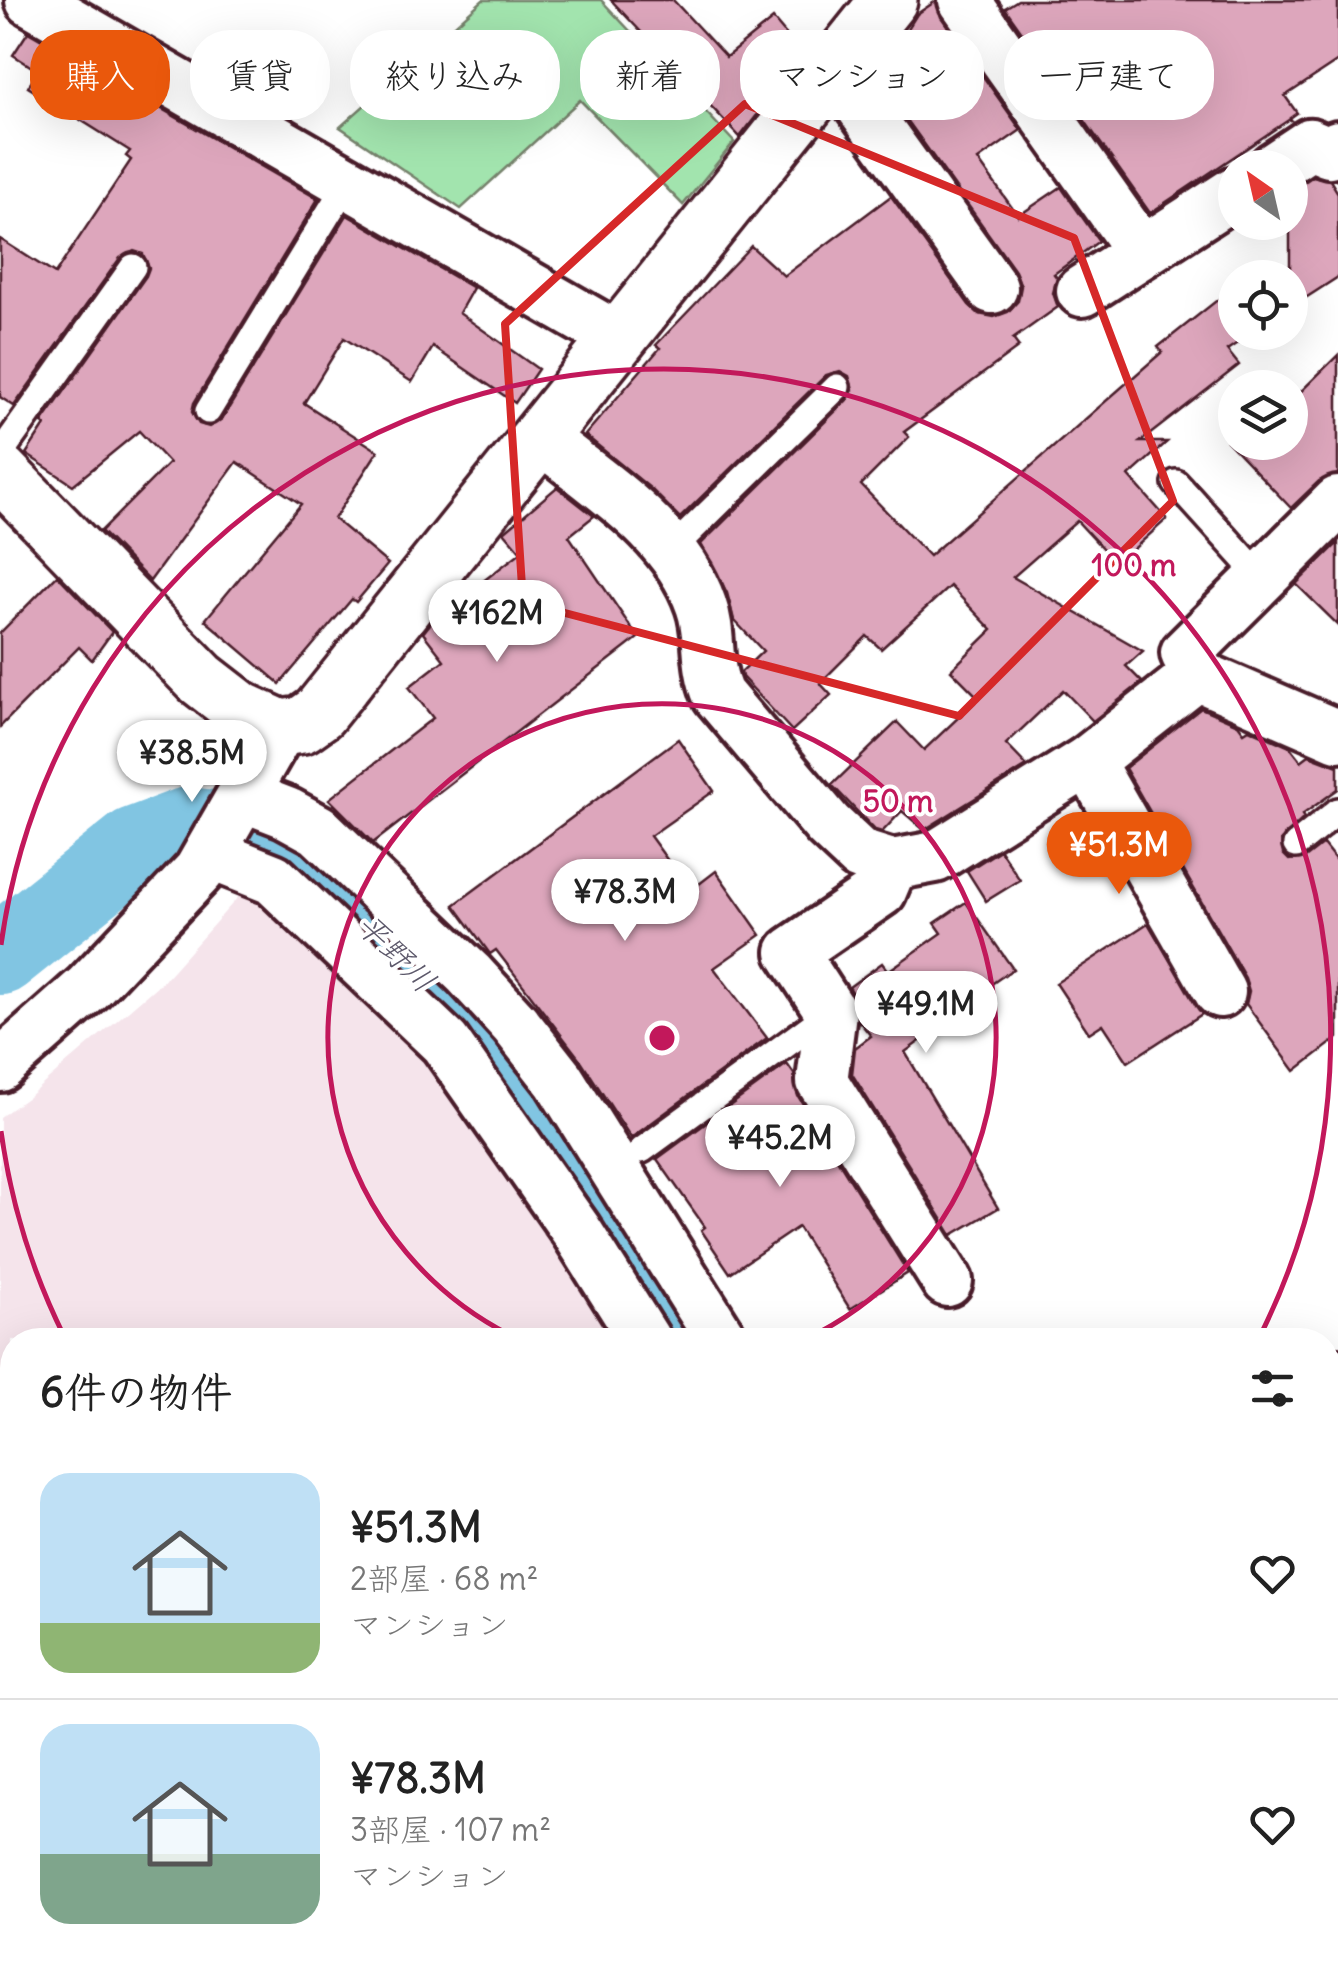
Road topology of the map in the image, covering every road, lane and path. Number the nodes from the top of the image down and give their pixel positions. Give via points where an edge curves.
1 (31, 0) edge
2 (889, 0) edge
3 (964, 0) edge
4 (865, 30) edge
5 (792, 120) edge
6 (871, 120) edge
7 (1301, 150) edge
8 (1335, 153) edge
9 (347, 182) junction
10 (1218, 203) edge
11 (1142, 252) junction
12 (133, 267) dead end
13 (992, 288) dead end
14 (1082, 292) dead end
15 (618, 338) junction
16 (837, 387) dead end
17 (208, 411) dead end
18 (540, 436) junction
19 (0, 454) edge
20 (0, 472) edge
21 (1176, 483) dead end
22 (1338, 502) edge
23 (670, 550) junction
24 (1262, 578) junction
25 (1197, 675) junction
26 (282, 728) junction
27 (1338, 736) edge
28 (1088, 761) junction
29 (243, 796) junction
30 (1338, 811) edge
31 (1296, 845) dead end
32 (210, 854) junction
33 (892, 865) junction
34 (1220, 992) dead end
35 (831, 1012) junction
36 (0, 1066) edge
37 (642, 1150) dead end
38 (947, 1281) dead end
39 (637, 1328) edge
40 (714, 1328) edge

1 - 9 street
2 - 4 street
3 - 11 street
5 - 15 street
6 - 13 street
7 - 8 street via 1310,144
9 - 15 street
9 - 17 lane
10 - 11 street
11 - 14 street
12 - 19 lane
15 - 18 street
16 - 23 lane
18 - 23 street
18 - 26 street via 319,712 302,725
20 - 26 street via 201,679 242,710
21 - 24 lane
22 - 24 street
23 - 33 street via 703,610 709,674 718,695 828,825 860,855
24 - 25 street via 1186,653
25 - 27 street
25 - 28 street
26 - 29 street
28 - 33 street via 934,856
28 - 34 street
29 - 32 street
29 - 40 street via 318,830 515,1024 559,1080
30 - 31 lane
32 - 36 street via 88,988
32 - 39 street via 273,878 446,1044
33 - 35 street via 881,891 792,952
35 - 37 lane
35 - 38 street via 822,1081

